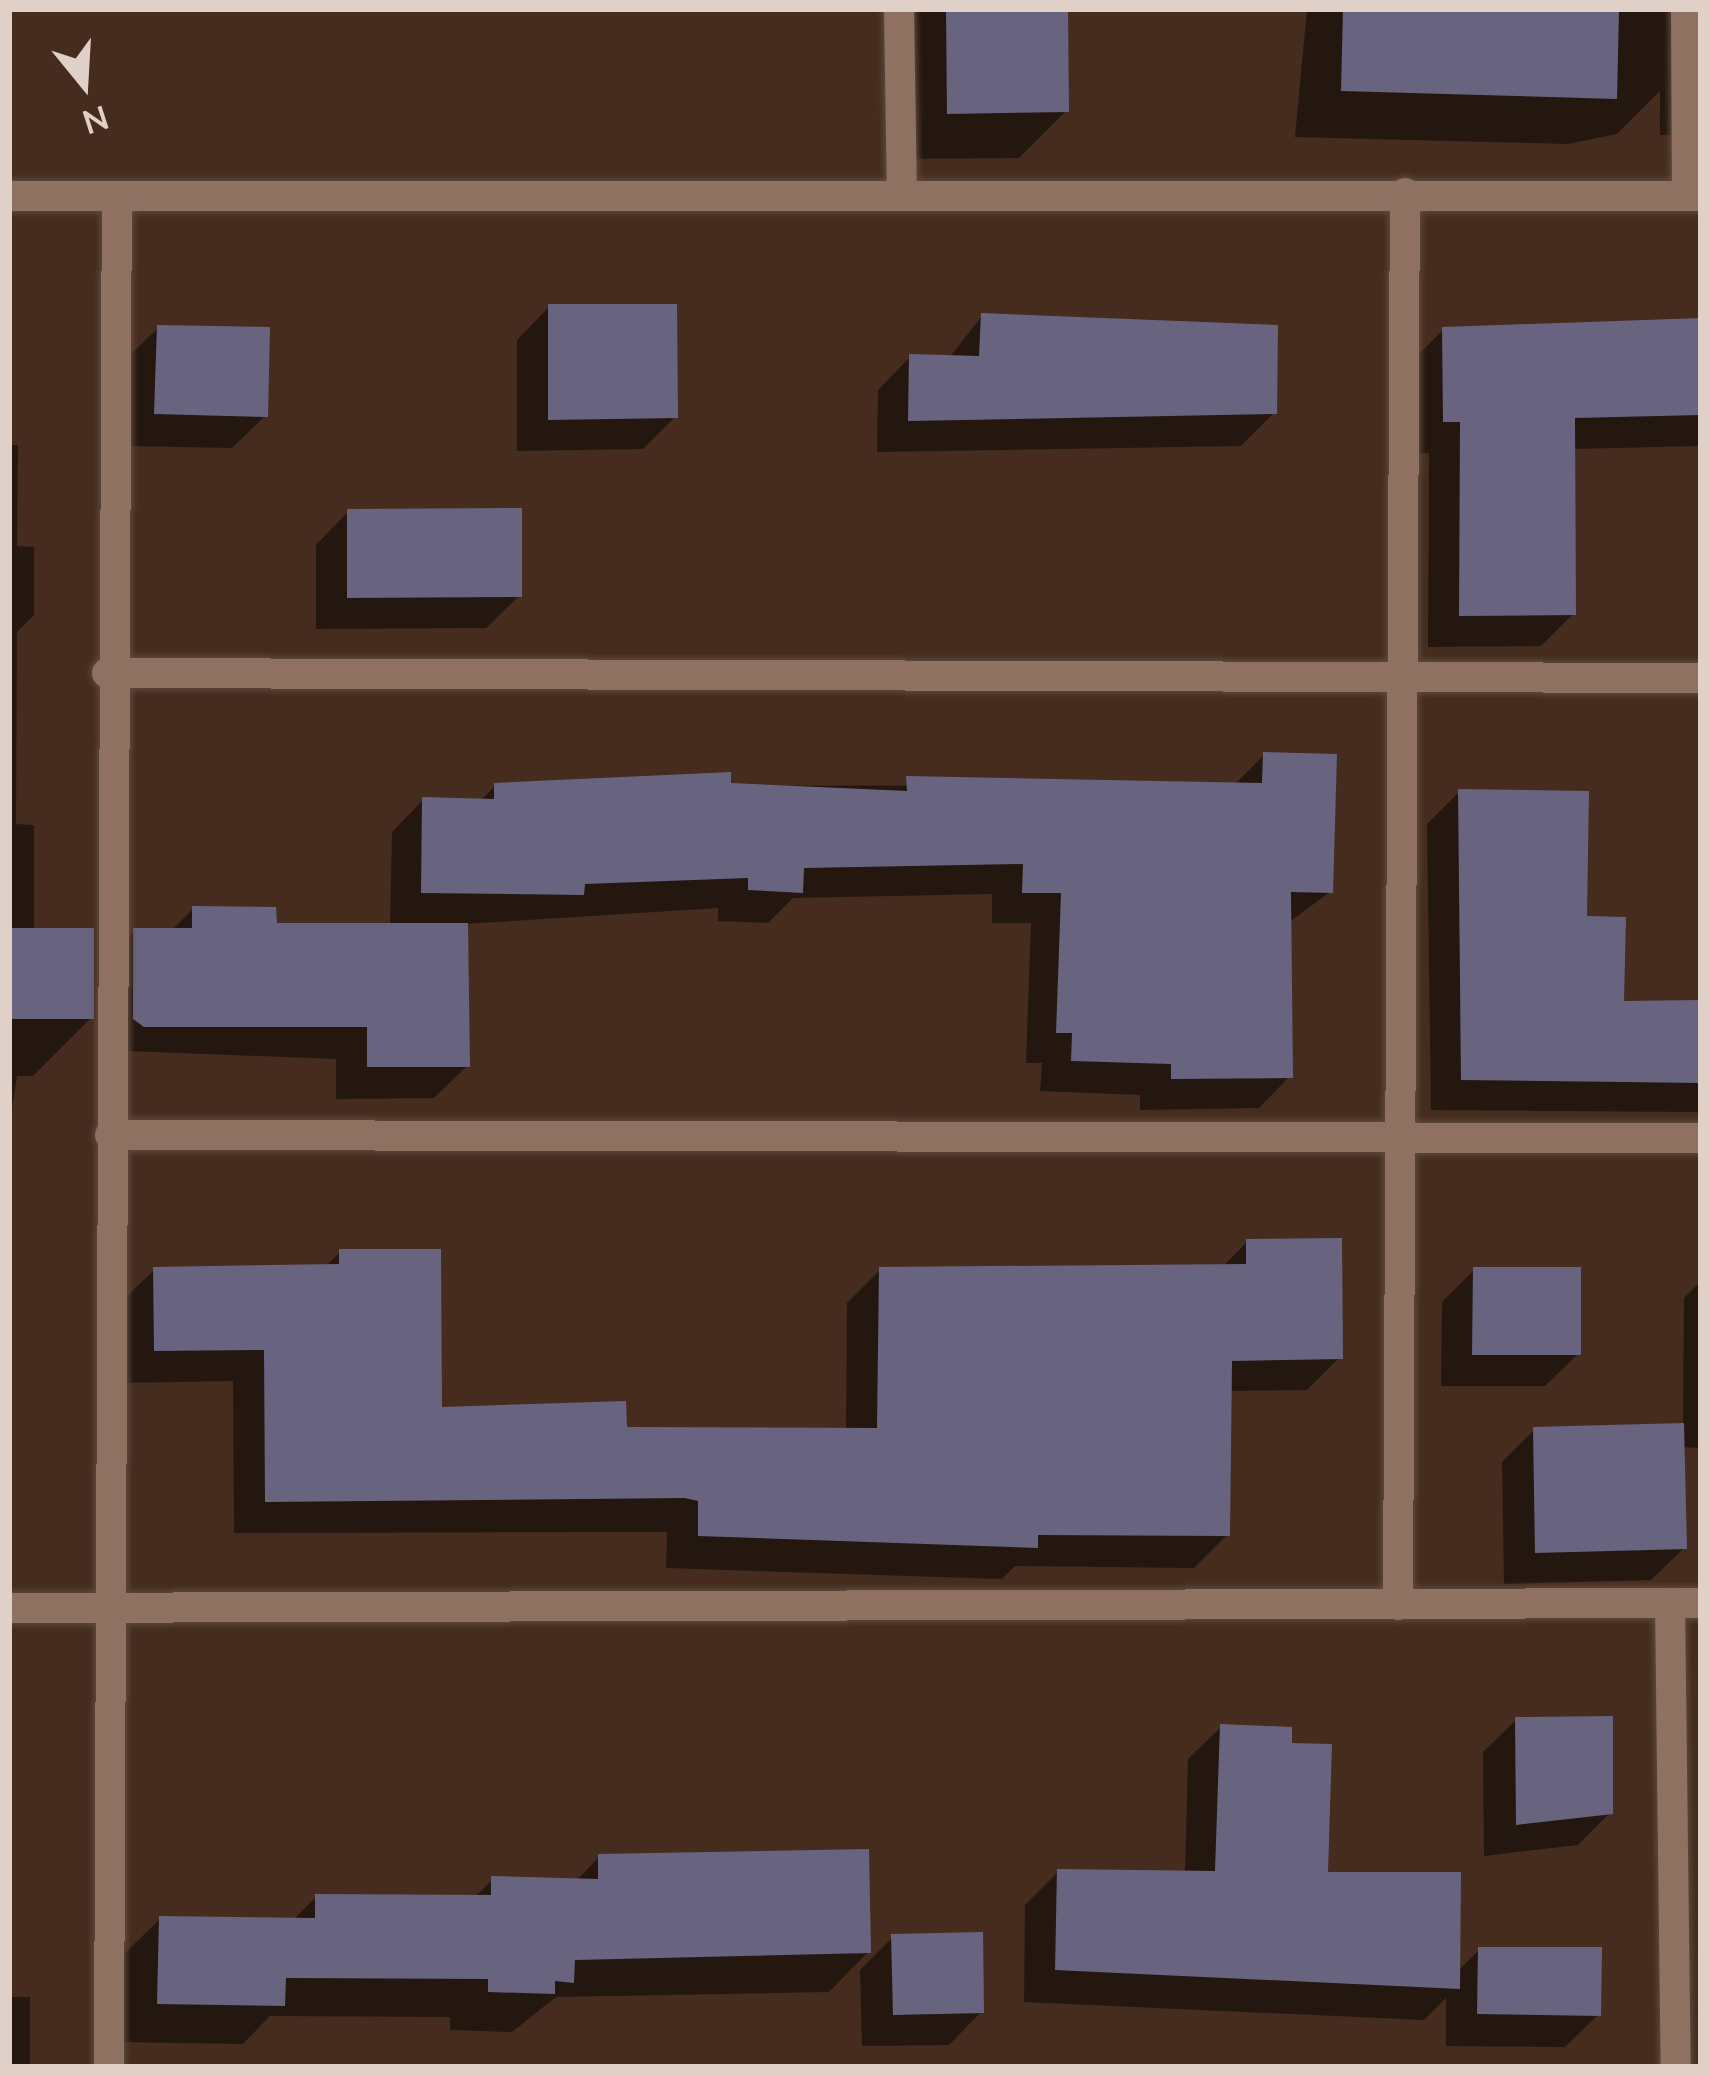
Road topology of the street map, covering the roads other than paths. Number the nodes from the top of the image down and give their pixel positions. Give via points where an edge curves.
1 (899, 9) edge
2 (1686, 9) edge
3 (1406, 193) junction
4 (902, 194) junction
5 (9, 196) edge
6 (117, 196) junction
7 (1694, 196) edge
8 (107, 674) junction
9 (1701, 678) edge
10 (1402, 679) junction
11 (110, 1135) junction
12 (1701, 1138) edge
13 (1407, 1139) junction
14 (1685, 1603) edge
15 (1398, 1605) junction
16 (9, 1607) edge
17 (105, 1610) junction
18 (109, 2067) edge
19 (1676, 2067) edge

1 - 4 street
2 - 7 street
3 - 4 street
3 - 7 street
3 - 10 street
4 - 6 street
5 - 6 street
6 - 8 street
8 - 10 street
8 - 11 street
9 - 10 street
10 - 13 street
11 - 13 street
11 - 17 street
12 - 13 street
13 - 15 street
14 - 15 street
14 - 19 street
15 - 17 street
16 - 17 street
17 - 18 street

